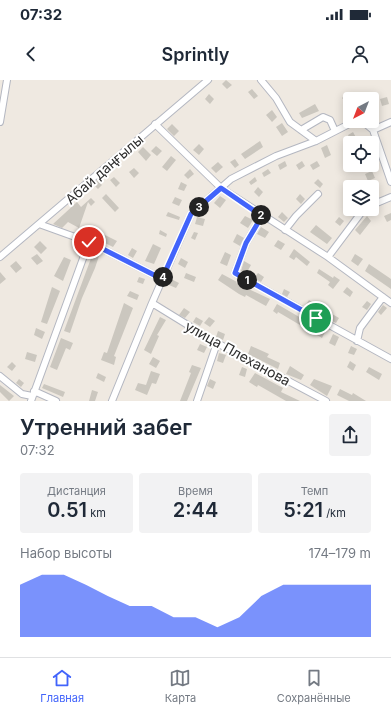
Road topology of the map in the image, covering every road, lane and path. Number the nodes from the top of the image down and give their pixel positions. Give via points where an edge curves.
1 (6, 80) edge
2 (208, 80) edge
3 (261, 80) edge
4 (0, 122) edge
5 (391, 122) edge
6 (155, 124) junction
7 (343, 127) edge
8 (371, 128) edge
9 (301, 130) junction
10 (373, 130) junction
11 (335, 131) junction
12 (316, 141) junction
13 (391, 182) edge
14 (221, 188) junction
15 (318, 194) dead end
16 (390, 200) edge
17 (379, 203) edge
18 (262, 216) junction
19 (359, 216) edge
20 (39, 224) junction
21 (285, 230) junction
22 (89, 242) junction
23 (0, 257) edge
24 (328, 257) junction
25 (162, 279) junction
26 (383, 297) junction
27 (391, 303) edge
28 (152, 304) junction
29 (357, 341) junction
30 (217, 344) junction
31 (391, 359) edge
32 (0, 376) edge
33 (32, 396) edge
34 (56, 401) edge
35 (112, 401) edge
36 (197, 401) edge
37 (326, 401) edge

1 - 4 street
2 - 6 street, Абай даңғылы
3 - 9 street via 276,98 290,122
5 - 10 street
6 - 14 street
6 - 20 street, Абай даңғылы
7 - 11 street
8 - 10 street
9 - 11 street via 323,117 330,120
9 - 12 street
10 - 13 street
11 - 12 street
12 - 14 street via 276,156 231,179
14 - 18 street
14 - 25 street via 191,214
15 - 21 street
16 - 17 street
18 - 21 street
18 - 29 street via 246,243 235,273
19 - 24 street
20 - 22 street
20 - 23 street, Абай даңғылы
21 - 24 street
22 - 25 street
22 - 33 street
24 - 26 street
25 - 28 street
26 - 27 street
26 - 29 street via 360,328
28 - 30 street, улица Плеханова
28 - 35 street
29 - 31 street
30 - 36 street
30 - 37 street, улица Плеханова
32 - 33 street via 22,394
33 - 34 street

